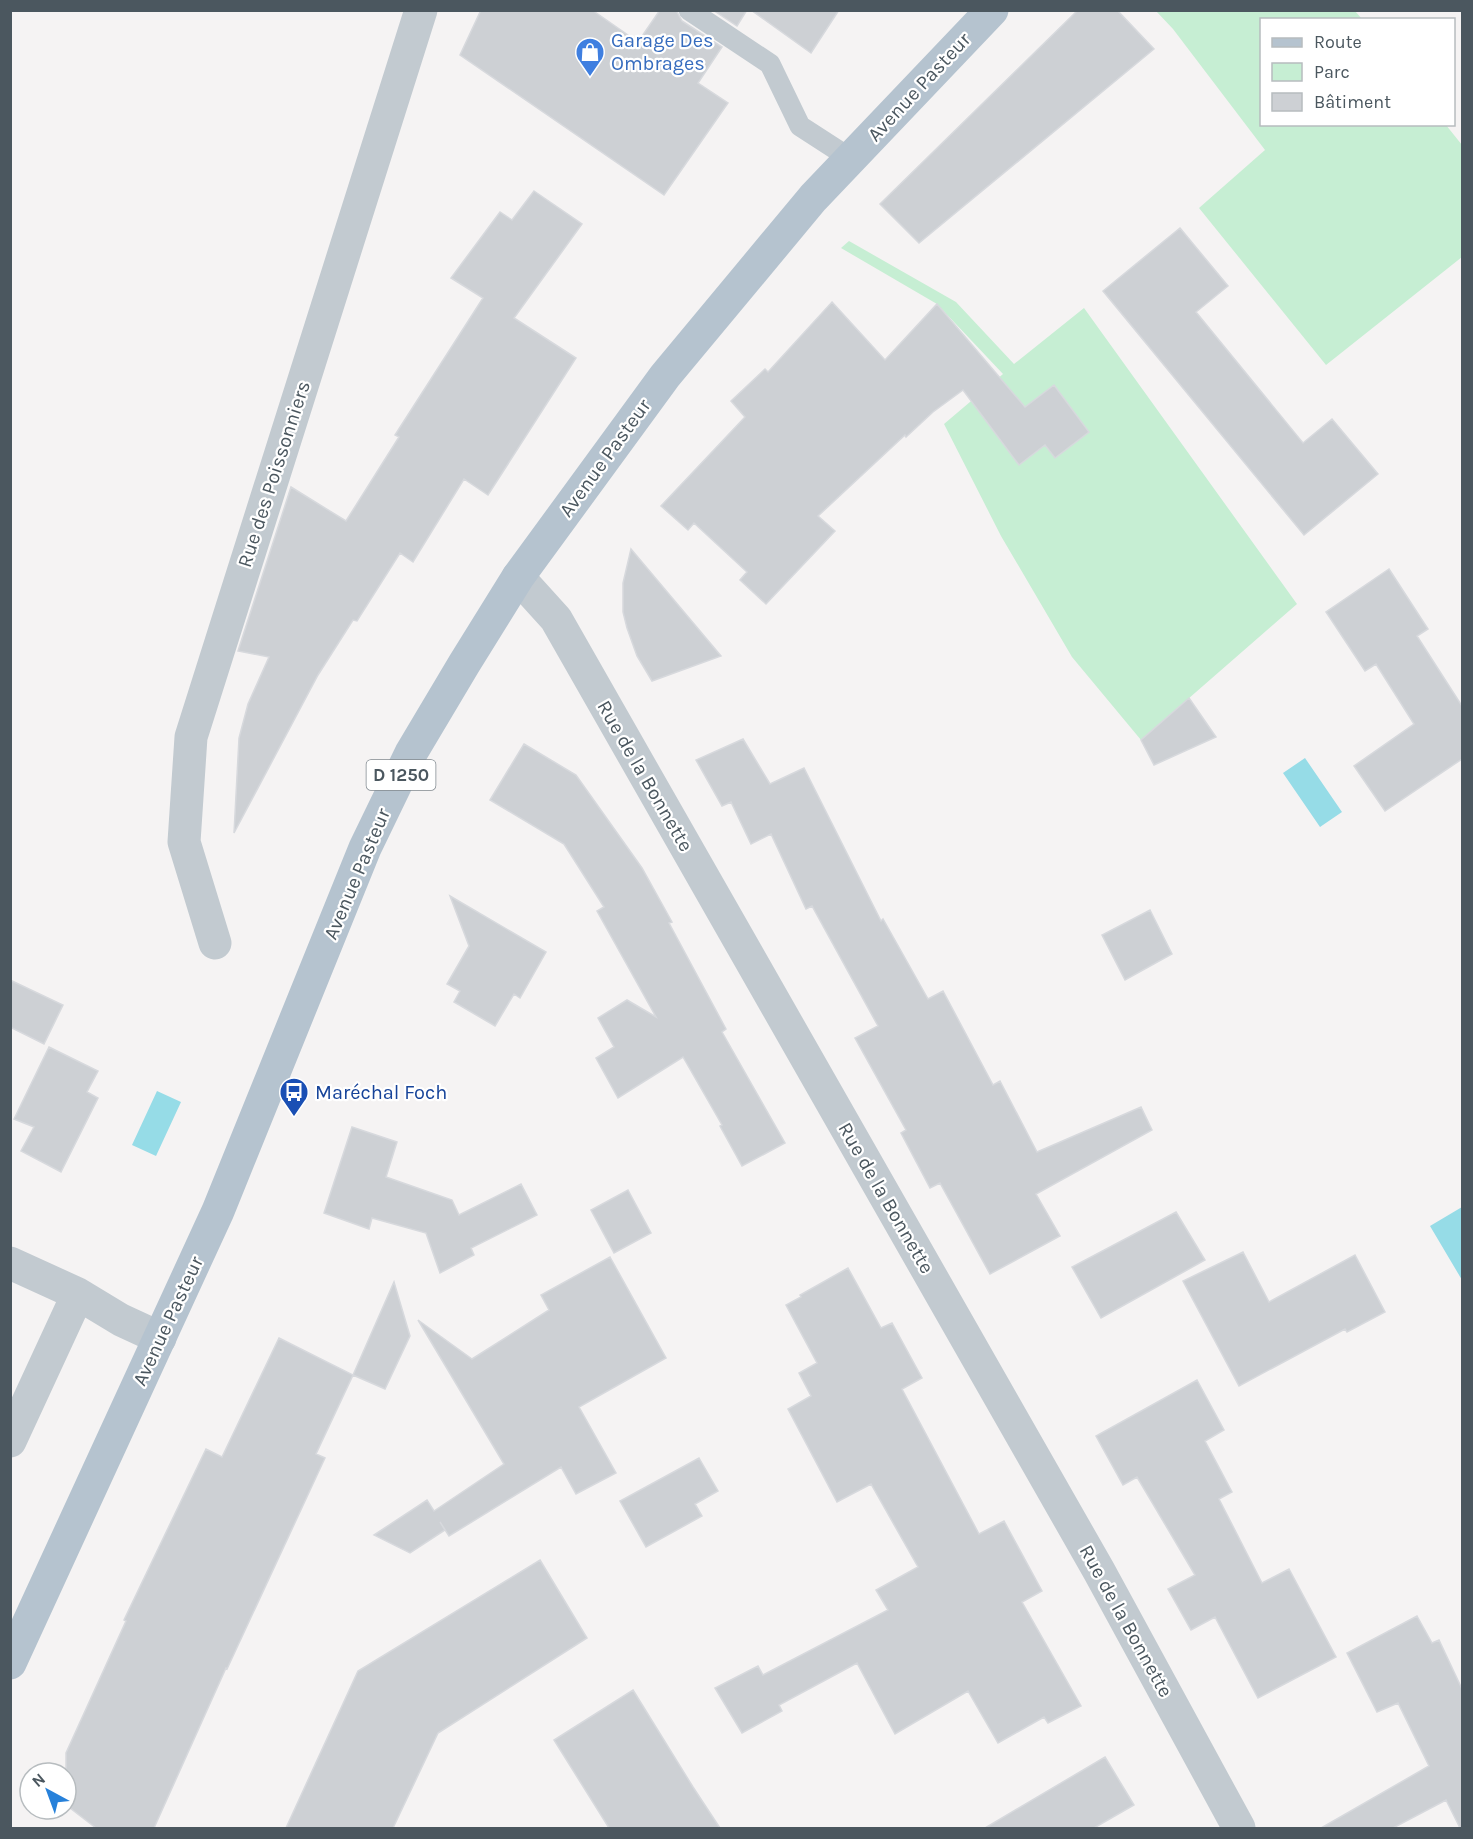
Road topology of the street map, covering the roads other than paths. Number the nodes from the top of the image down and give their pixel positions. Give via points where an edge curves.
1 (421, 10) edge
2 (689, 10) edge
3 (992, 10) edge
4 (850, 159) junction
5 (518, 577) junction
6 (215, 943) dead end
7 (10, 1263) edge
8 (78, 1294) junction
9 (160, 1338) junction
10 (10, 1441) edge
11 (10, 1663) edge
12 (1239, 1828) edge

1 - 6 street, Rue des Poissonniers via 191,737 184,843
2 - 4 lane via 770,64 800,126
3 - 4 main road, Avenue Pasteur / D 1250
4 - 5 main road, Avenue Pasteur / D 1250 via 665,376
5 - 9 main road, Avenue Pasteur / D 1250 via 411,753 365,848 218,1211
5 - 12 street, Rue de la Bonnette via 556,619 1099,1570
7 - 8 street
8 - 9 street
8 - 10 street
9 - 11 main road, Avenue Pasteur / D 1250

